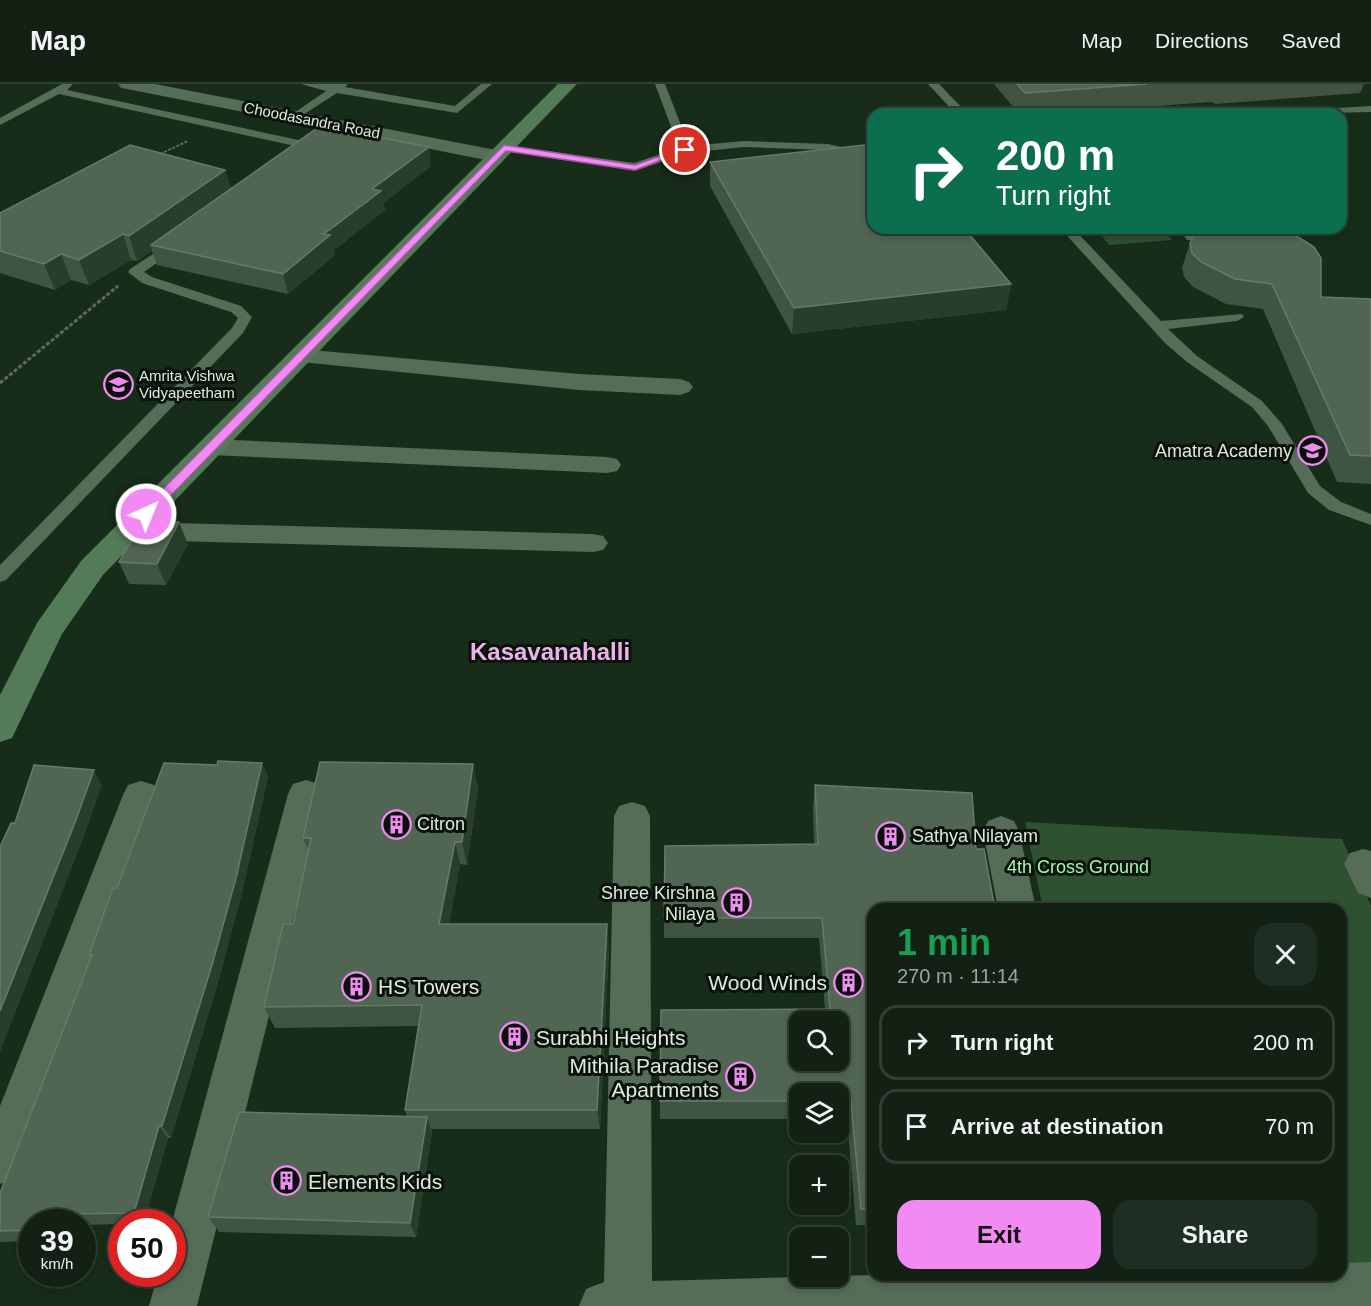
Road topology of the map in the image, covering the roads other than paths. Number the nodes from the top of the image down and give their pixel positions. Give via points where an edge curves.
1 (127, 84) edge
2 (306, 84) edge
3 (487, 84) edge
4 (568, 84) edge
5 (660, 84) edge
6 (933, 84) edge
7 (318, 85) edge
8 (64, 87) edge
9 (339, 87) edge
10 (956, 108) edge
11 (1371, 110) edge
12 (1347, 111) edge
13 (295, 117) junction
14 (0, 122) edge
15 (685, 150) junction
16 (500, 152) junction
17 (867, 156) edge
18 (286, 166) edge
19 (192, 232) edge
20 (1072, 234) edge
21 (1237, 317) dead end
22 (1157, 326) junction
23 (300, 356) junction
24 (680, 387) dead end
25 (211, 447) junction
26 (606, 465) dead end
27 (1371, 520) edge
28 (129, 531) junction
29 (593, 543) dead end
30 (0, 576) edge
31 (0, 729) edge
32 (306, 794) dead end
33 (141, 795) dead end
34 (632, 816) dead end
35 (1001, 831) dead end
36 (1016, 903) edge
37 (0, 1162) edge
38 (1371, 1286) edge
39 (1099, 1291) edge
40 (173, 1306) edge
41 (603, 1306) edge
42 (628, 1306) edge

1 - 13 street, Choodasandra Road
2 - 7 lane
3 - 9 lane via 456,110
4 - 16 main road
5 - 15 lane
6 - 10 lane
7 - 9 lane
8 - 14 lane
8 - 18 lane via 299,143 306,151
9 - 13 lane
11 - 12 lane
13 - 16 street, Choodasandra Road
15 - 16 lane via 635,167
15 - 17 lane via 744,144 828,147
16 - 23 main road
19 - 30 lane via 135,272 147,280 236,309 245,317 238,330
20 - 22 lane
21 - 22 lane
22 - 27 lane via 1192,359 1257,404 1324,499
23 - 24 street via 579,382
23 - 25 main road
25 - 26 street
25 - 28 main road
28 - 29 street
28 - 31 main road via 92,568 48,631
32 - 40 street
33 - 37 street
34 - 42 street
35 - 36 street
38 - 39 street
39 - 42 street
41 - 42 street

